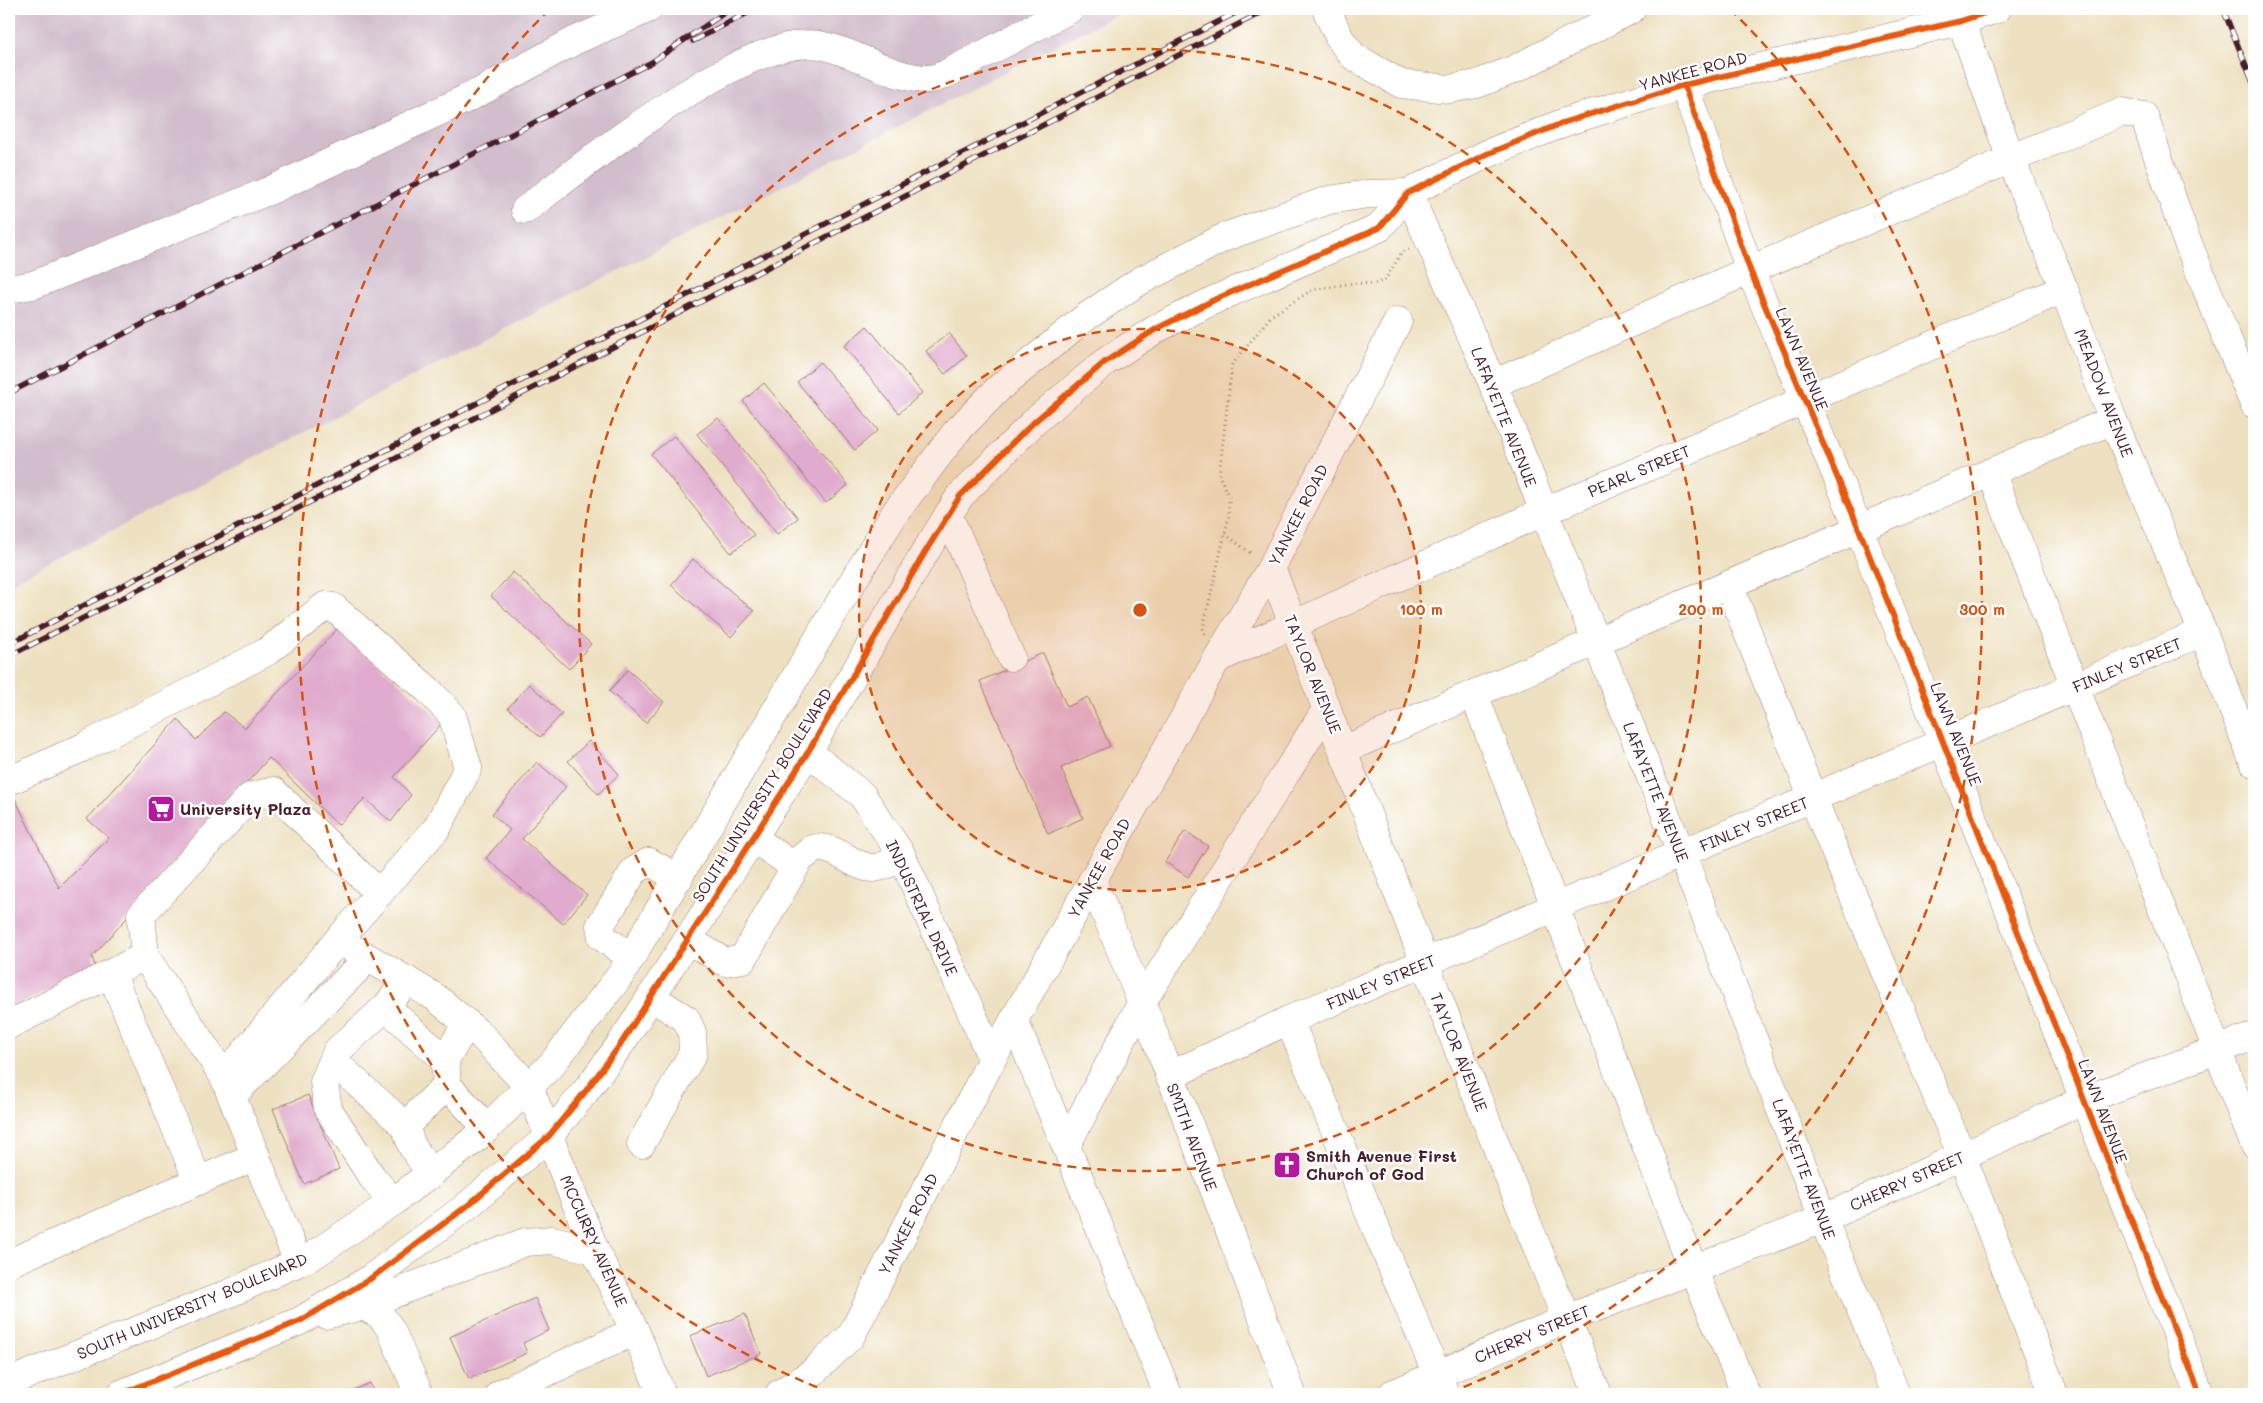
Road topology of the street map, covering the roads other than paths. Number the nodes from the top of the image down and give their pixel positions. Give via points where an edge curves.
1 (648, 9) edge
2 (1070, 9) edge
3 (1326, 9) edge
4 (1632, 9) edge
5 (1997, 9) edge
6 (1961, 21) junction
7 (1684, 85) junction
8 (2011, 159) junction
9 (1408, 193) junction
10 (525, 210) dead end
11 (1750, 270) junction
12 (9, 289) edge
13 (2064, 289) junction
14 (1398, 321) dead end
15 (1492, 384) junction
16 (1804, 399) junction
17 (2254, 404) edge
18 (2113, 420) junction
19 (1991, 472) junction
20 (1543, 512) junction
21 (948, 515) junction
22 (1859, 529) junction
23 (1271, 568) junction
24 (1729, 585) junction
25 (1294, 624) junction
26 (2203, 632) junction
27 (1595, 642) junction
28 (1011, 657) dead end
29 (1216, 659) junction
30 (2074, 688) junction
31 (1474, 694) junction
32 (1327, 708) junction
33 (1944, 742) junction
34 (1343, 750) junction
35 (808, 752) junction
36 (2254, 763) edge
37 (9, 781) edge
38 (1813, 799) junction
39 (753, 838) junction
40 (1682, 855) junction
41 (902, 857) junction
42 (795, 867) junction
43 (679, 878) junction
44 (1092, 881) junction
45 (379, 893) junction
46 (1554, 908) junction
47 (338, 940) junction
48 (688, 940) junction
49 (145, 956) junction
50 (631, 957) junction
51 (368, 958) junction
52 (1424, 964) junction
53 (111, 972) junction
54 (407, 980) junction
55 (651, 997) junction
56 (1142, 1002) junction
57 (386, 1006) junction
58 (1014, 1020) junction
59 (1289, 1020) junction
60 (467, 1023) junction
61 (9, 1025) edge
62 (2254, 1036) edge
63 (2218, 1050) junction
64 (992, 1059) junction
65 (333, 1061) junction
66 (446, 1072) junction
67 (1169, 1076) junction
68 (228, 1086) junction
69 (529, 1087) junction
70 (2084, 1100) junction
71 (405, 1126) junction
72 (487, 1128) junction
73 (548, 1137) junction
74 (641, 1144) dead end
75 (2254, 1144) edge
76 (1066, 1146) junction
77 (256, 1156) junction
78 (1962, 1156) junction
79 (431, 1174) junction
80 (198, 1181) junction
81 (393, 1202) junction
82 (1823, 1219) junction
83 (596, 1250) junction
84 (298, 1262) junction
85 (9, 1263) edge
86 (1693, 1269) junction
87 (363, 1306) junction
88 (1566, 1319) junction
89 (300, 1321) junction
90 (635, 1331) junction
91 (9, 1382) edge
92 (1441, 1384) edge
93 (121, 1394) edge
94 (419, 1394) edge
95 (500, 1394) edge
96 (662, 1394) edge
97 (779, 1394) edge
98 (1168, 1394) edge
99 (1292, 1394) edge
100 (1392, 1394) edge
101 (1598, 1394) edge
102 (1746, 1394) edge
103 (1896, 1394) edge
104 (2054, 1394) edge
105 (2200, 1394) edge

1 - 12 street via 576,40 474,95 272,190 33,285
2 - 10 street via 929,80 910,77 820,46 800,44 759,56 707,81 622,138
3 - 4 street via 1353,56 1401,84 1449,89 1477,84 1515,69
5 - 6 street, YANKEE ROAD
6 - 7 street, YANKEE ROAD
6 - 8 street, MEADOW AVENUE
7 - 9 street, YANKEE ROAD via 1565,122 1487,154
7 - 11 street, LAWN AVENUE
8 - 11 street
8 - 13 street, MEADOW AVENUE
8 - 17 street via 2122,112 2144,116 2185,236
9 - 15 street, LAFAYETTE AVENUE
9 - 21 street, SOUTH UNIVERSITY BOULEVARD via 1379,228 1216,299 1156,329 1105,362 1034,422 960,496
9 - 43 street, SOUTH UNIVERSITY BOULEVARD via 1368,194 1330,200 1225,237 1138,282 1071,329 999,388 956,432 895,513
11 - 15 street
11 - 16 street, LAWN AVENUE
13 - 16 street, PEARL STREET
13 - 18 street, MEADOW AVENUE
14 - 23 street, YANKEE ROAD
15 - 20 street, LAFAYETTE AVENUE
16 - 20 street, PEARL STREET
16 - 22 street, LAWN AVENUE
18 - 19 street
18 - 26 street, MEADOW AVENUE
19 - 22 street
19 - 30 street
20 - 25 street, PEARL STREET
20 - 27 street, LAFAYETTE AVENUE
21 - 28 street
21 - 35 street, SOUTH UNIVERSITY BOULEVARD
22 - 24 street
22 - 33 street, LAWN AVENUE
23 - 25 street, TAYLOR AVENUE
23 - 29 street, YANKEE ROAD
24 - 27 street
24 - 38 street
25 - 29 street, PEARL STREET
25 - 32 street, TAYLOR AVENUE
26 - 30 street, FINLEY STREET
26 - 36 street, MEADOW AVENUE
27 - 31 street
27 - 40 street, LAFAYETTE AVENUE
29 - 44 street, YANKEE ROAD
30 - 33 street, FINLEY STREET
30 - 63 street
31 - 34 street
31 - 46 street
32 - 34 street, TAYLOR AVENUE
32 - 56 street
33 - 38 street, FINLEY STREET
33 - 70 street, LAWN AVENUE
34 - 52 street, TAYLOR AVENUE
35 - 39 street, SOUTH UNIVERSITY BOULEVARD
35 - 41 street, INDUSTRIAL DRIVE via 862,795
37 - 45 street via 86,746 268,652 325,606 333,607 452,715 468,768 438,828
38 - 40 street, FINLEY STREET
38 - 78 street
39 - 42 street
39 - 48 street, SOUTH UNIVERSITY BOULEVARD
40 - 46 street, FINLEY STREET
40 - 82 street, LAFAYETTE AVENUE
41 - 42 street via 878,867 866,867 830,850 817,848 803,855
41 - 64 street, INDUSTRIAL DRIVE
42 - 48 street via 743,959 726,962
43 - 50 street, SOUTH UNIVERSITY BOULEVARD
43 - 50 street via 649,862 634,871 600,926 602,937
44 - 56 street, SMITH AVENUE
44 - 58 street, YANKEE ROAD
45 - 47 street
45 - 49 street via 273,791 250,797 142,915
46 - 52 street, FINLEY STREET
46 - 86 street
47 - 51 street
47 - 68 street
48 - 55 street, SOUTH UNIVERSITY BOULEVARD
49 - 53 street
49 - 68 street
50 - 69 street, SOUTH UNIVERSITY BOULEVARD via 592,1014
51 - 54 street
51 - 68 street
52 - 59 street, FINLEY STREET
52 - 88 street, TAYLOR AVENUE
53 - 61 street
53 - 80 street
54 - 57 street
54 - 60 street via 436,997
55 - 73 street, SOUTH UNIVERSITY BOULEVARD via 620,1045
55 - 74 street via 686,1019 692,1032 693,1053
56 - 67 street, SMITH AVENUE
56 - 76 street
57 - 65 street via 337,1052
57 - 66 street
58 - 64 street, YANKEE ROAD
58 - 76 street
59 - 67 street, FINLEY STREET
59 - 92 street
60 - 66 street
60 - 69 street
62 - 63 street, CHERRY STREET
63 - 70 street, CHERRY STREET
63 - 75 street
64 - 97 street, YANKEE ROAD via 851,1336 812,1373
65 - 71 street
65 - 81 street via 324,1082 328,1109 372,1177
66 - 71 street
66 - 72 street
67 - 99 street, SMITH AVENUE
68 - 77 street
69 - 72 street, SOUTH UNIVERSITY BOULEVARD
69 - 73 street, MCCURRY AVENUE
70 - 78 street, CHERRY STREET
70 - 105 street, LAWN AVENUE
71 - 79 street via 412,1146
72 - 79 street, SOUTH UNIVERSITY BOULEVARD
73 - 83 street, MCCURRY AVENUE
73 - 89 street, SOUTH UNIVERSITY BOULEVARD via 422,1241 370,1279
76 - 98 street
77 - 80 street
77 - 84 street
78 - 82 street, CHERRY STREET
78 - 104 street
79 - 81 street, SOUTH UNIVERSITY BOULEVARD
80 - 85 street
81 - 84 street, SOUTH UNIVERSITY BOULEVARD
82 - 86 street, CHERRY STREET
82 - 103 street, LAFAYETTE AVENUE
83 - 87 street via 552,1240 525,1242
83 - 90 street, MCCURRY AVENUE
84 - 91 street, SOUTH UNIVERSITY BOULEVARD via 230,1293
86 - 88 street, CHERRY STREET
86 - 102 street
87 - 89 street
87 - 94 street via 380,1315 390,1328
88 - 92 street, CHERRY STREET
88 - 101 street, TAYLOR AVENUE
89 - 93 street, SOUTH UNIVERSITY BOULEVARD
90 - 95 street
90 - 96 street, MCCURRY AVENUE
92 - 100 street, CHERRY STREET

